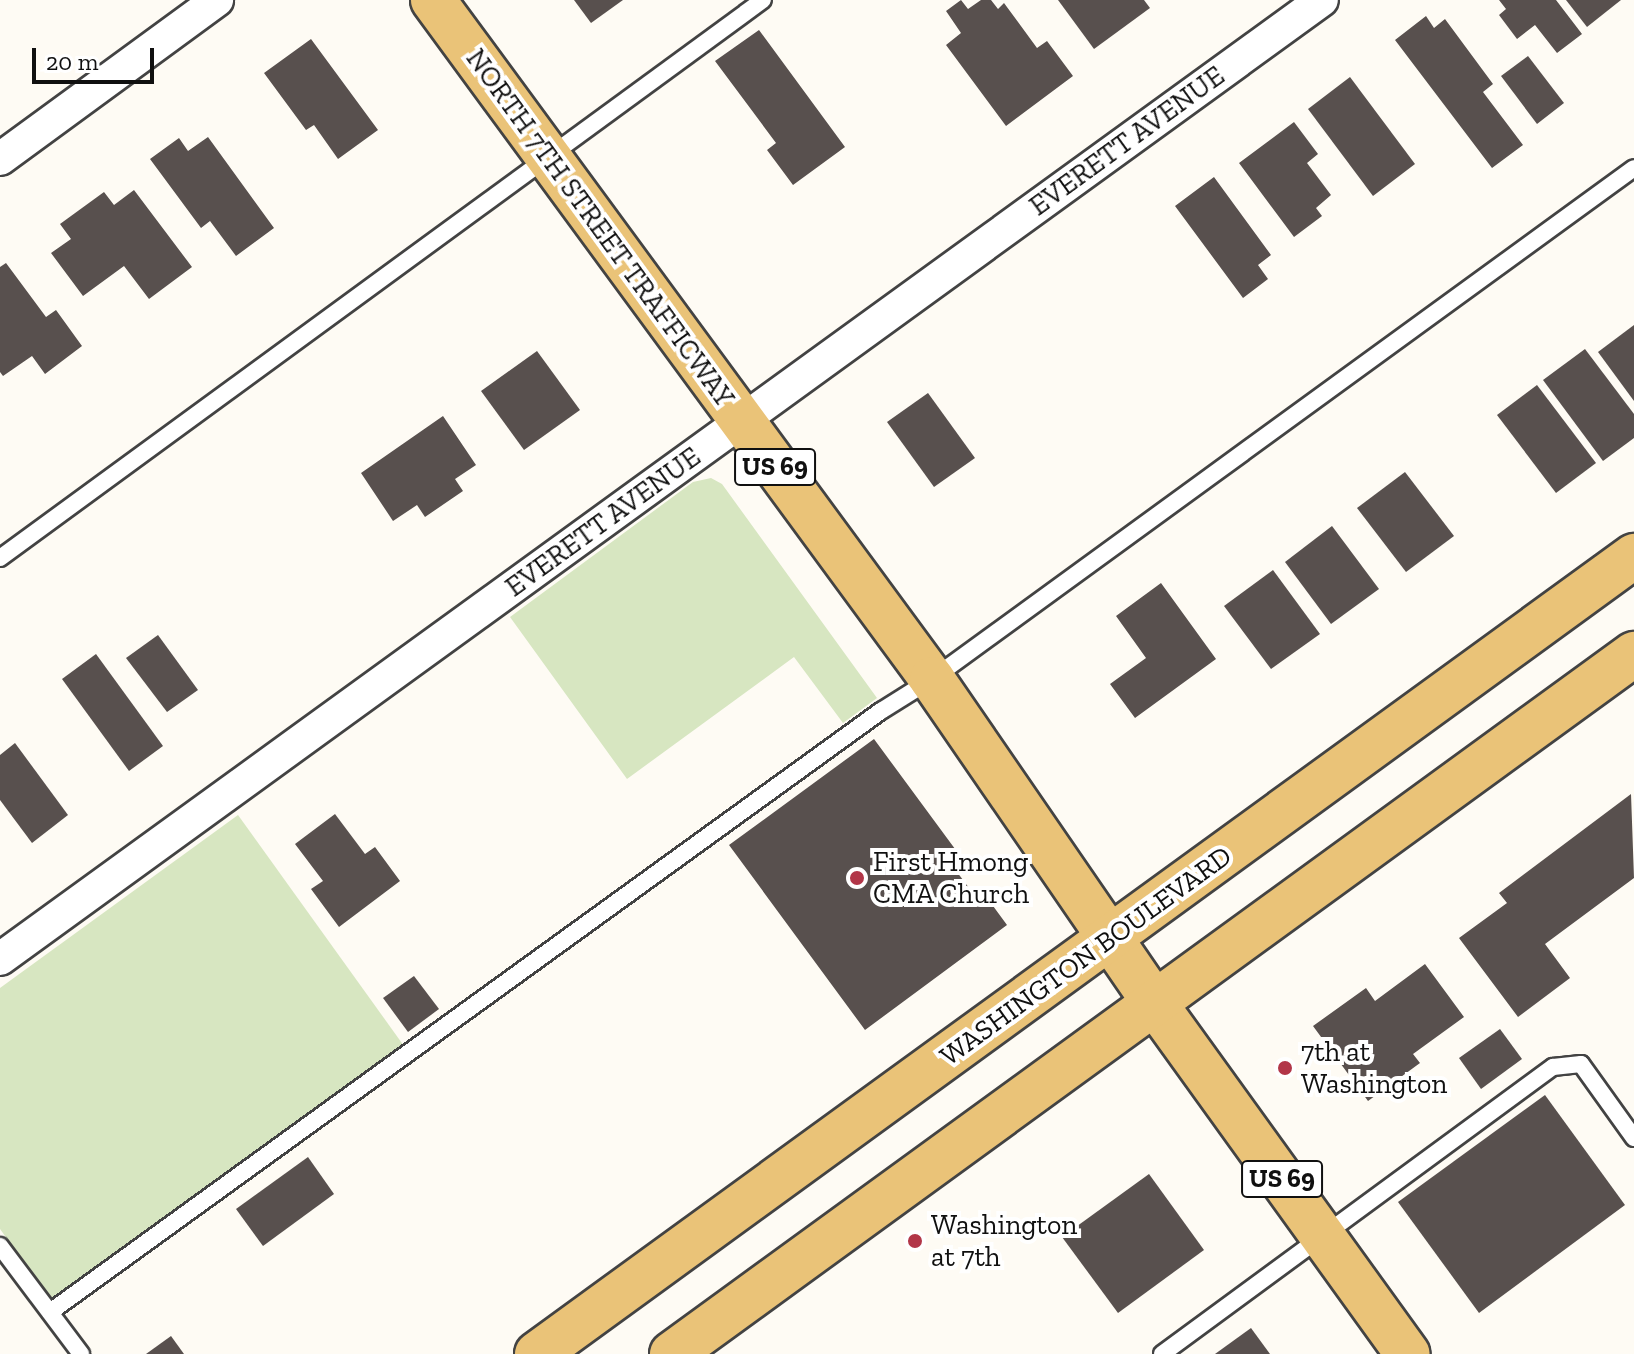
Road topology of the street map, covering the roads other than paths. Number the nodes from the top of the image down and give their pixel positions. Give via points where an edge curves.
1 (217, 0) edge
2 (433, 0) edge
3 (763, 0) edge
4 (1322, 0) edge
5 (547, 156) junction
6 (0, 159) edge
7 (1634, 168) edge
8 (741, 421) junction
9 (1634, 556) edge
10 (0, 558) edge
11 (1634, 654) edge
12 (932, 679) junction
13 (1111, 938) junction
14 (0, 959) edge
15 (1156, 1005) junction
16 (1634, 1138) edge
17 (1324, 1236) junction
18 (0, 1246) edge
19 (50, 1312) junction
20 (81, 1354) edge
21 (537, 1354) edge
22 (672, 1354) edge
23 (1162, 1354) edge
24 (1408, 1354) edge

1 - 6 street
2 - 5 main road, NORTH 7TH STREET TRAFFICWAY / US 69
3 - 5 lane
4 - 8 street, EVERETT AVENUE
5 - 8 main road, NORTH 7TH STREET TRAFFICWAY / US 69
5 - 10 lane
7 - 12 lane
8 - 12 main road, NORTH 7TH STREET TRAFFICWAY / US 69
8 - 14 street, EVERETT AVENUE
9 - 13 main road, WASHINGTON BOULEVARD
11 - 15 main road
12 - 13 main road, NORTH 7TH STREET TRAFFICWAY / US 69
12 - 19 lane
13 - 15 main road, NORTH 7TH STREET TRAFFICWAY / US 69
13 - 21 main road, WASHINGTON BOULEVARD
15 - 17 main road, NORTH 7TH STREET TRAFFICWAY / US 69
15 - 22 main road
16 - 17 lane via 1581,1064 1553,1067
17 - 23 lane
17 - 24 main road, NORTH 7TH STREET TRAFFICWAY / US 69
18 - 19 lane
19 - 20 lane

